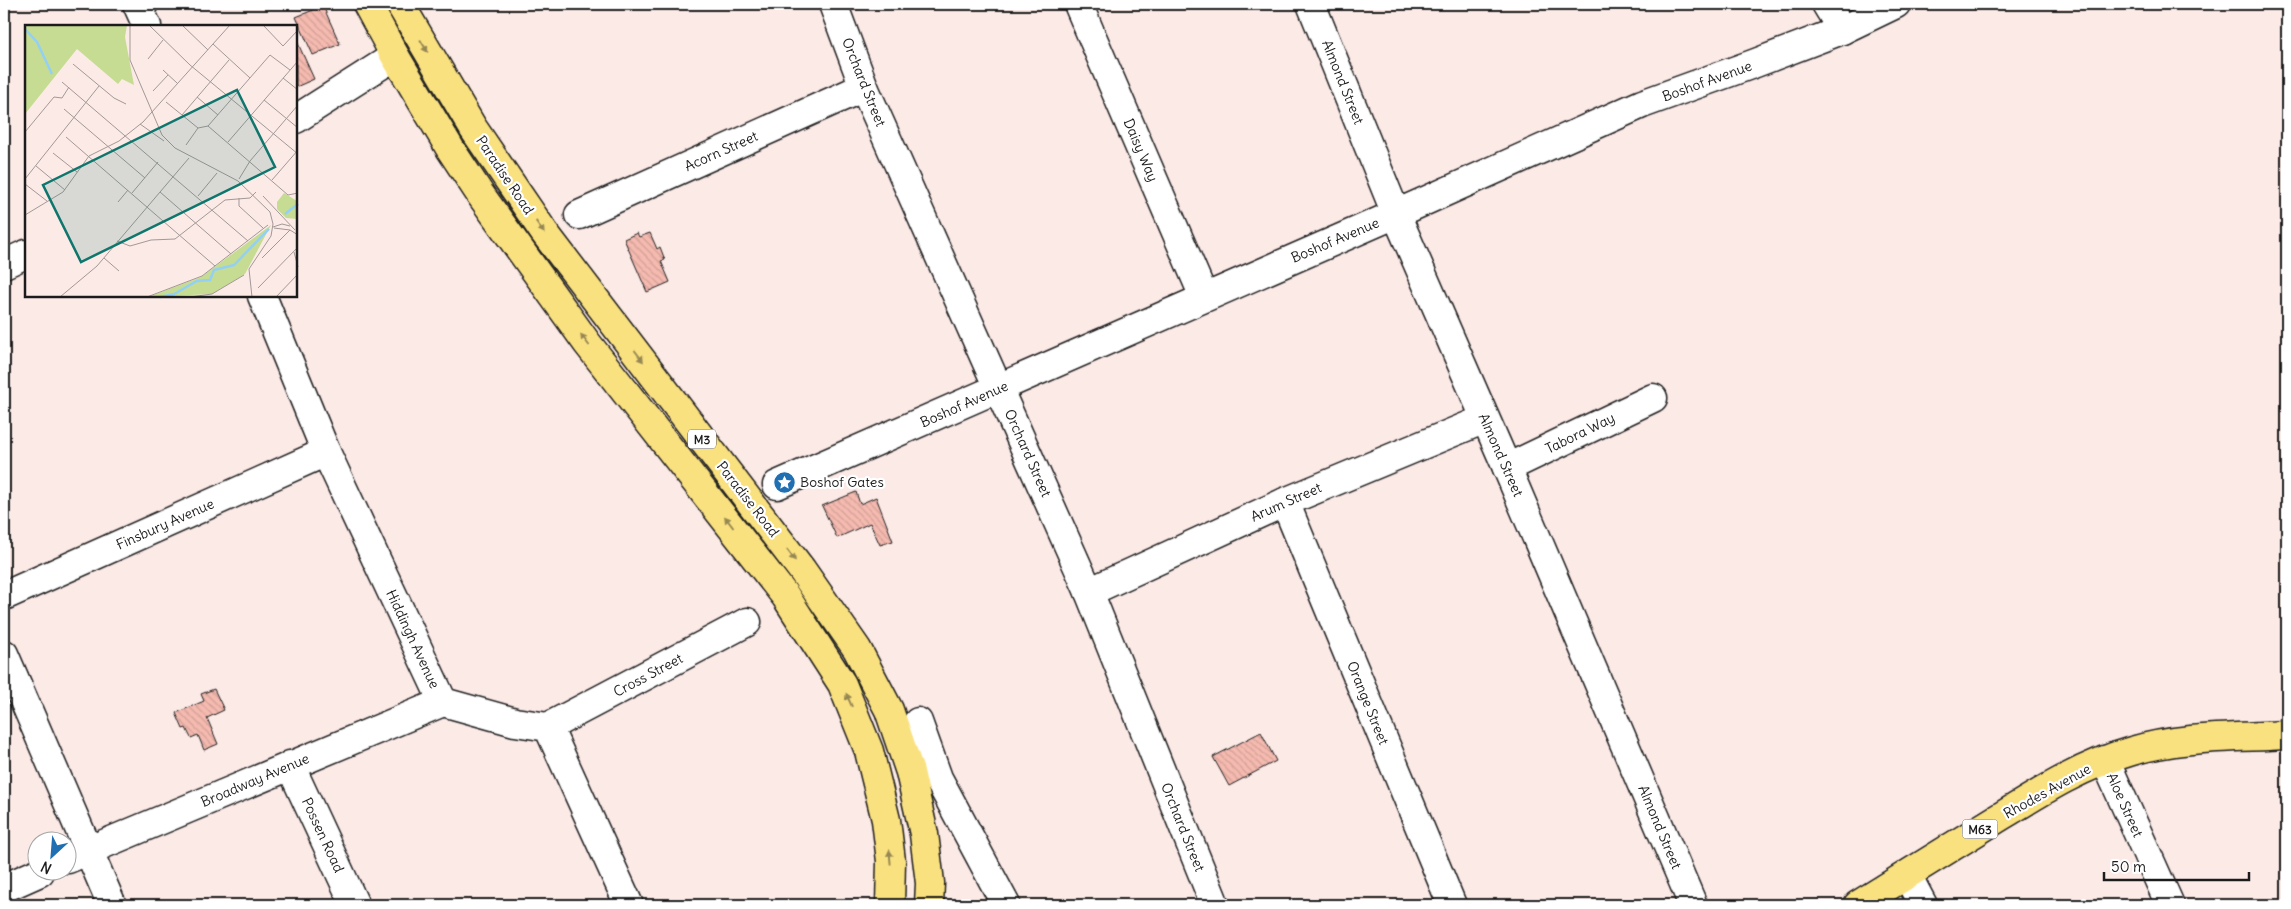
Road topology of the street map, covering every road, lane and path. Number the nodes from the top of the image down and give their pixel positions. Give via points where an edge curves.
1 (137, 4) edge
2 (366, 4) edge
3 (400, 4) edge
4 (833, 4) edge
5 (1078, 4) edge
6 (1311, 4) edge
7 (1826, 4) edge
8 (1896, 4) edge
9 (147, 25) edge
10 (1842, 30) junction
11 (395, 56) junction
12 (864, 87) junction
13 (298, 118) edge
14 (579, 214) dead end
15 (1396, 214) junction
16 (25, 254) edge
17 (4, 264) edge
18 (1204, 296) junction
19 (263, 298) edge
20 (999, 388) junction
21 (1653, 398) dead end
22 (1485, 418) junction
23 (326, 452) junction
24 (1507, 468) junction
25 (777, 485) dead end
26 (1285, 502) junction
27 (1089, 592) junction
28 (4, 596) edge
29 (747, 622) dead end
30 (4, 654) edge
31 (443, 702) junction
32 (918, 722) dead end
33 (548, 727) junction
34 (2287, 735) edge
35 (2105, 760) junction
36 (290, 765) junction
37 (70, 832) edge
38 (78, 854) edge
39 (1907, 874) junction
40 (28, 877) edge
41 (4, 888) edge
42 (112, 905) edge
43 (355, 905) edge
44 (629, 905) edge
45 (890, 905) edge
46 (930, 905) edge
47 (1006, 905) edge
48 (1215, 905) edge
49 (1452, 905) edge
50 (1693, 905) edge
51 (1858, 905) edge
52 (1923, 905) edge
53 (2170, 905) edge

1 - 9 street
2 - 11 main road, M3
3 -> 46 main road, Paradise Road / M3 via 473,128 544,232 802,570 857,649 889,710 910,772 924,834
4 - 12 street, Orchard Street
5 - 18 street, Daisy Way
6 - 15 street, Almond Street
7 - 10 street
8 - 10 street, Boshof Avenue
10 - 15 street, Boshof Avenue via 1642,104
11 - 13 street
45 -> 11 main road, M3 via 891,861 886,820 869,751 842,684 780,590 587,343 526,259 451,150
12 - 14 street, Acorn Street
12 - 20 street, Orchard Street
15 - 18 street, Boshof Avenue
15 - 22 street, Almond Street
16 - 17 street
18 - 20 street, Boshof Avenue
19 - 23 street, Hiddingh Avenue
20 - 25 street, Boshof Avenue
20 - 27 street, Orchard Street
21 - 24 street, Tabora Way
22 - 24 street, Almond Street
22 - 26 street, Arum Street
23 - 28 street, Finsbury Avenue
23 - 31 street, Hiddingh Avenue
24 - 50 street, Almond Street
26 - 27 street, Arum Street
26 - 49 street, Orange Street
27 - 48 street, Orchard Street
29 - 33 street, Cross Street
30 - 37 street
31 - 33 street, Hiddingh Avenue via 507,720
31 - 36 street, Broadway Avenue
32 - 47 street via 938,778
33 - 44 street
34 - 35 main road, Rhodes Avenue / M63 via 2175,742
35 - 39 main road, Rhodes Avenue / M63 via 2073,773
35 - 53 street, Aloe Street
36 - 38 street, Broadway Avenue
36 - 43 street, Possen Road
38 - 42 street
39 - 51 main road, Rhodes Avenue / M63
39 - 52 street
40 - 41 street

